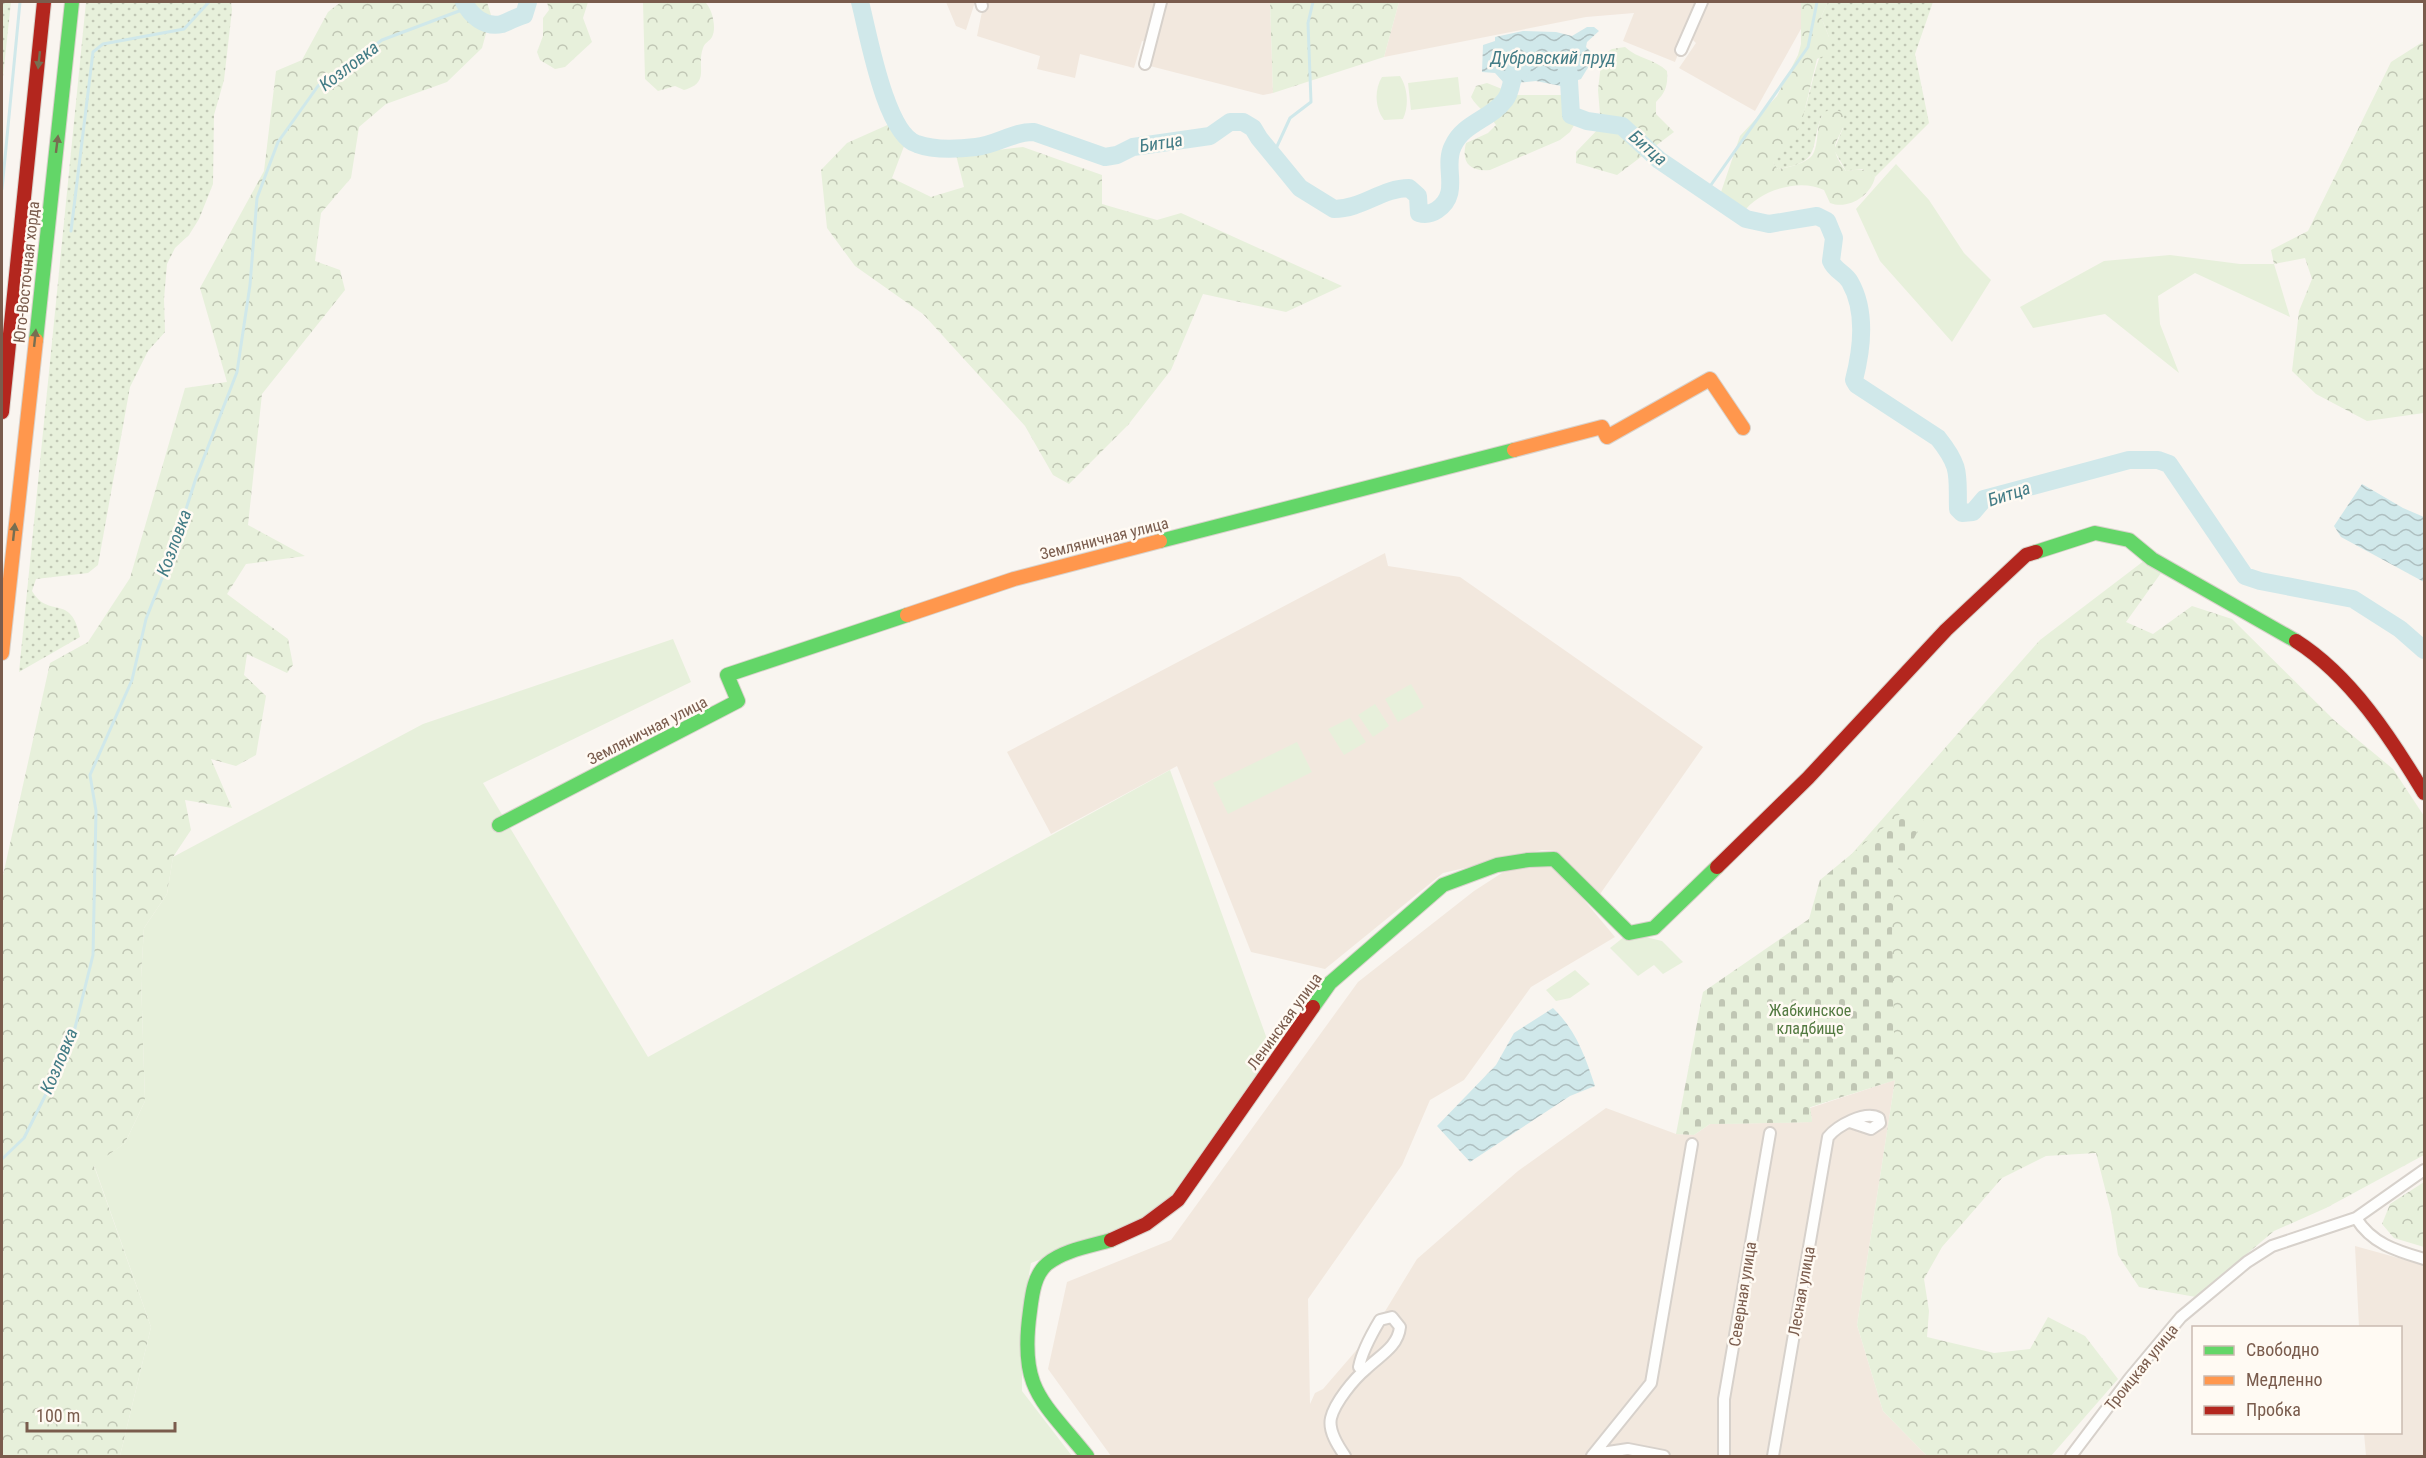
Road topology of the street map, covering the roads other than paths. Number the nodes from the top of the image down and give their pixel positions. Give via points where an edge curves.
1 (44, 2) edge
2 (72, 2) edge
3 (1161, 2) edge
4 (1702, 2) edge
5 (1681, 50) dead end
6 (1145, 64) dead end
7 (2, 412) edge
8 (1743, 428) dead end
9 (2, 653) edge
10 (2424, 792) edge
11 (499, 825) dead end
12 (1850, 1122) dead end
13 (1770, 1133) dead end
14 (1692, 1144) dead end
15 (2424, 1170) edge
16 (2356, 1218) junction
17 (2424, 1259) edge
18 (1363, 1371) junction
19 (1611, 1433) junction
20 (1623, 1450) junction
21 (1594, 1455) edge
22 (1087, 1456) edge
23 (1345, 1456) edge
24 (1664, 1456) edge
25 (1724, 1456) edge
26 (1773, 1456) edge
27 (2071, 1456) edge

1 -> 7 street, Юго-Восточная хорда
9 -> 2 street, Юго-Восточная хорда
3 - 6 street
4 - 5 street
8 - 11 street, Земляничная улица via 1710,379 1607,437 1602,427 1014,579 727,675 738,701
10 - 22 street, Ленинская улица via 2354,693 2310,650 2260,618 2152,560 2129,540 2095,532 2026,555 1946,630 1808,778 1654,928 1629,933 1554,859 1539,857 1458,877 1399,920 1330,982 1178,1200 1159,1219 1053,1260 1042,1269 1034,1287 1026,1348 1029,1375 1035,1389
12 - 26 street, Лесная улица via 1835,1128 1828,1137
13 - 25 street, Северная улица via 1724,1399
14 - 19 street via 1651,1383
15 - 16 street, Троицкая улица
16 - 17 street via 2380,1244
16 - 27 street, Троицкая улица via 2272,1246 2181,1317
18 - 18 street via 1400,1335 1400,1327 1392,1317 1380,1320 1373,1331 1360,1359
18 - 23 street via 1331,1418 1332,1432
19 - 20 street
19 - 21 street
20 - 21 street
20 - 24 street

